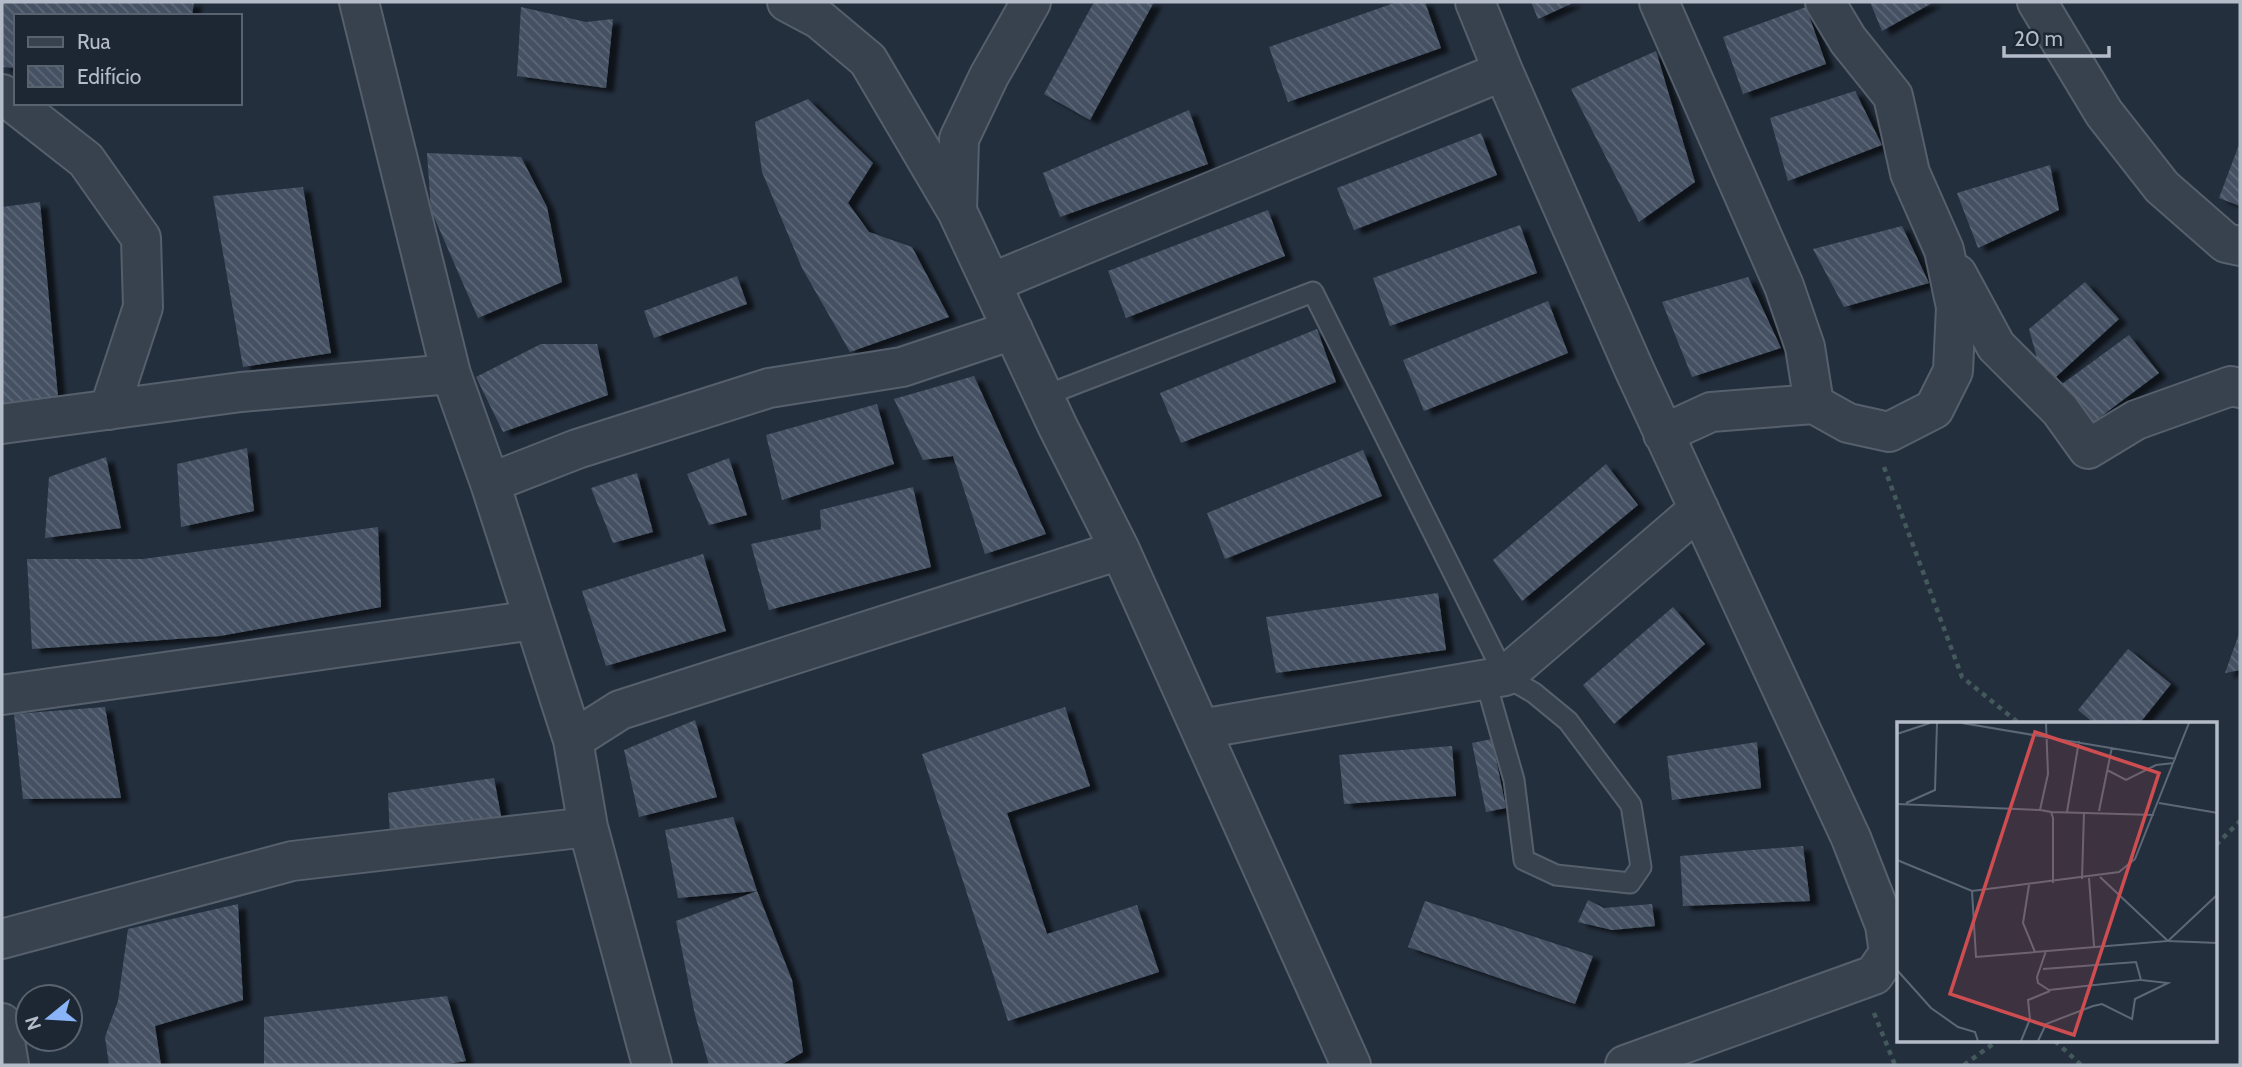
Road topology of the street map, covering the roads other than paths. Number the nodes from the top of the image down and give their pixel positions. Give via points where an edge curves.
1 (359, 2) edge
2 (787, 2) edge
3 (1031, 2) edge
4 (1475, 2) edge
5 (1659, 2) edge
6 (1825, 2) edge
7 (2037, 2) edge
8 (1503, 71) junction
9 (16, 105) edge
10 (957, 211) junction
11 (2240, 246) edge
12 (1944, 250) junction
13 (990, 283) junction
14 (1013, 330) junction
15 (451, 374) junction
16 (2240, 388) edge
17 (1044, 396) junction
18 (1814, 404) junction
19 (108, 410) junction
20 (2, 424) edge
21 (1663, 434) junction
22 (490, 483) junction
23 (1699, 509) junction
24 (1120, 550) junction
25 (534, 620) junction
26 (1495, 678) junction
27 (2, 695) edge
28 (1201, 729) junction
29 (573, 740) junction
30 (587, 827) junction
31 (2, 939) edge
32 (2, 1023) edge
33 (9, 1065) edge
34 (652, 1065) edge
35 (1351, 1065) edge
36 (1625, 1065) edge

1 - 15 street
2 - 10 street via 819,19 868,60
3 - 10 street via 960,139
4 - 8 street
5 - 18 street via 1784,286 1805,347
6 - 12 street via 1892,96 1910,173
7 - 11 street via 2104,113 2162,187 2226,243
8 - 13 street
8 - 21 street
9 - 19 street via 86,160 141,238 143,307
10 - 13 street
12 - 16 street via 1996,346 2060,410 2088,449 2136,420 2231,386
12 - 18 street via 1956,307 1953,371 1934,409 1889,432 1848,423
13 - 14 street
14 - 17 street
14 - 22 street via 902,367 769,388 577,449
15 - 19 street via 241,392
15 - 22 street
17 - 24 street
17 - 26 lane via 1313,292
18 - 21 street via 1711,412
19 - 20 street
21 - 23 street
22 - 25 street
23 - 26 street
23 - 36 street via 1852,838 1885,925 1889,953 1874,975
24 - 28 street
24 - 29 street via 620,710
25 - 27 street
25 - 29 street
26 - 26 lane via 1524,860 1556,875 1630,883 1642,867 1631,805 1568,721 1534,692
26 - 28 street
28 - 35 street
29 - 30 street
30 - 31 street via 292,861
30 - 34 street
32 - 33 street

